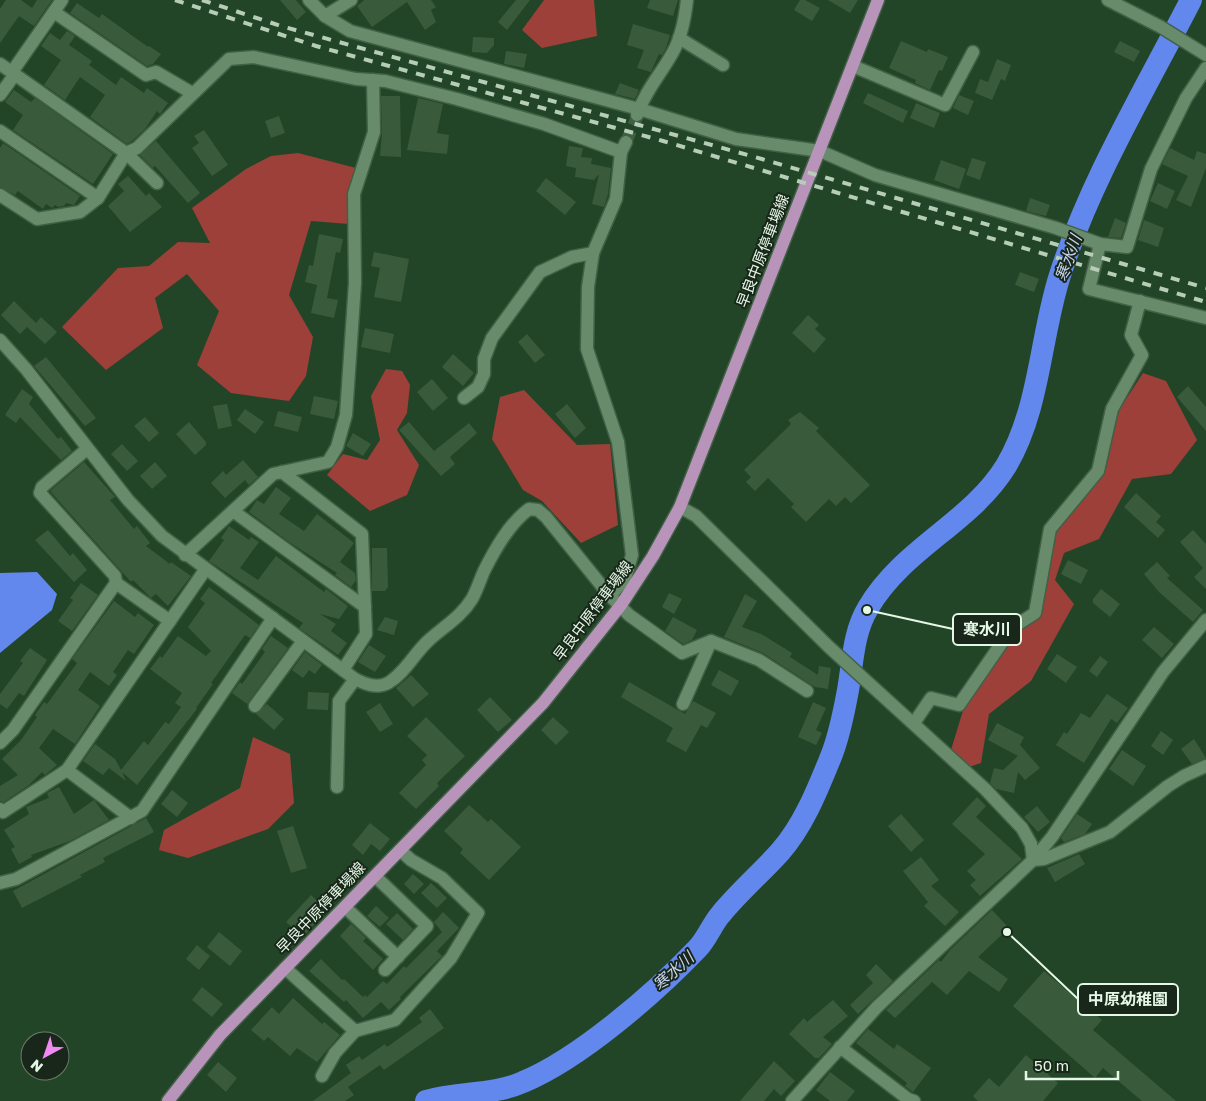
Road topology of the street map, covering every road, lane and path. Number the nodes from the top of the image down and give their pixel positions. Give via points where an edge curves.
1 (62, 0) edge
2 (309, 0) edge
3 (351, 0) edge
4 (687, 0) edge
5 (878, 0) edge
6 (1108, 0) edge
7 (54, 12) junction
8 (325, 16) junction
9 (679, 38) junction
10 (973, 52) dead end
11 (1206, 55) edge
12 (0, 64) edge
13 (723, 65) dead end
14 (852, 66) junction
15 (1206, 68) edge
16 (13, 73) junction
17 (373, 80) junction
18 (192, 93) junction
19 (0, 95) edge
20 (638, 113) junction
21 (0, 131) edge
22 (820, 151) junction
23 (126, 152) junction
24 (157, 183) dead end
25 (0, 195) edge
26 (98, 198) junction
27 (1100, 244) junction
28 (593, 253) junction
29 (1140, 302) junction
30 (1206, 318) edge
31 (0, 340) edge
32 (464, 398) dead end
33 (87, 449) junction
34 (282, 472) junction
35 (680, 507) junction
36 (233, 511) junction
37 (185, 555) junction
38 (206, 570) junction
39 (116, 583) junction
40 (610, 596) junction
41 (621, 605) junction
42 (365, 607) junction
43 (272, 618) junction
44 (1206, 620) edge
45 (170, 621) junction
46 (304, 641) junction
47 (710, 641) junction
48 (343, 670) junction
49 (355, 679) junction
50 (807, 691) dead end
51 (683, 704) dead end
52 (255, 706) dead end
53 (914, 722) junction
54 (0, 743) edge
55 (1206, 766) edge
56 (67, 770) junction
57 (337, 786) dead end
58 (0, 810) edge
59 (131, 818) junction
60 (400, 850) junction
61 (1033, 860) junction
62 (375, 876) junction
63 (0, 883) edge
64 (345, 907) junction
65 (398, 957) junction
66 (285, 968) junction
67 (386, 970) dead end
68 (355, 1031) junction
69 (840, 1047) junction
70 (322, 1076) dead end
71 (168, 1101) edge
72 (792, 1101) edge
73 (914, 1101) edge

1 - 7 street
2 - 8 street
3 - 8 street
4 - 9 street
5 - 14 main road, 早良中原停車場線
6 - 11 street
7 - 16 street
7 - 18 street via 146,75 156,72
8 - 20 street via 350,31
9 - 13 street
9 - 20 street via 648,88
10 - 14 street via 945,105
12 - 16 street
14 - 22 main road, 早良中原停車場線
15 - 27 street via 1186,98 1151,169 1127,247
16 - 19 street
16 - 23 street
17 - 18 street via 254,57 228,59
17 - 28 street via 457,99 623,147 616,199
17 - 34 street via 374,132 354,194 355,283 346,415 337,447 328,462
18 - 23 street via 137,148
20 - 22 street via 736,138
21 - 26 street
22 - 27 street via 876,175
22 - 35 main road, 早良中原停車場線
23 - 24 street
23 - 26 street
25 - 26 street via 37,220 80,212
27 - 29 street via 1089,289
28 - 32 street via 572,257 540,272 492,338 478,387
28 - 40 street via 588,287 587,349 618,442 632,555 625,579
29 - 30 street
29 - 53 street via 1131,335 1142,355 1112,409 1098,471 1050,530 1035,613 1012,628 959,705 931,698
31 - 33 street
33 - 37 street via 145,520
33 - 39 street via 42,487 40,493 115,576
34 - 36 street via 273,474
34 - 42 street via 362,534
35 - 41 main road, 早良中原停車場線
35 - 53 street via 696,516 829,647
36 - 37 street
36 - 42 street
37 - 38 street
38 - 43 street
38 - 45 street
39 - 45 street
39 - 54 street via 13,730
40 - 41 street
40 - 49 street via 546,517 538,510 529,509 519,516 494,552 472,599 458,617 429,640 388,683 371,685
41 - 47 street via 629,615 682,653
41 - 60 main road, 早良中原停車場線 via 542,703
42 - 48 street via 366,634
43 - 46 street
43 - 59 street via 150,800
44 - 61 street via 1162,672 1052,837
45 - 56 street
46 - 48 street
46 - 52 street
47 - 50 street via 759,660
47 - 51 street
48 - 49 street
49 - 57 street via 339,701
53 - 61 street via 1022,828 1031,844
55 - 61 street via 1168,786 1110,832 1044,859
56 - 58 street via 3,812
56 - 59 street
59 - 63 street via 16,879
60 - 62 main road, 早良中原停車場線
60 - 68 street via 442,878 478,913 451,958 395,1020
61 - 69 street via 914,970
62 - 64 main road, 早良中原停車場線
62 - 65 street via 426,926
64 - 65 street
64 - 66 main road, 早良中原停車場線
65 - 67 street
66 - 68 street
66 - 71 main road, 早良中原停車場線 via 220,1035
68 - 70 street via 335,1053
69 - 72 street
69 - 73 street

